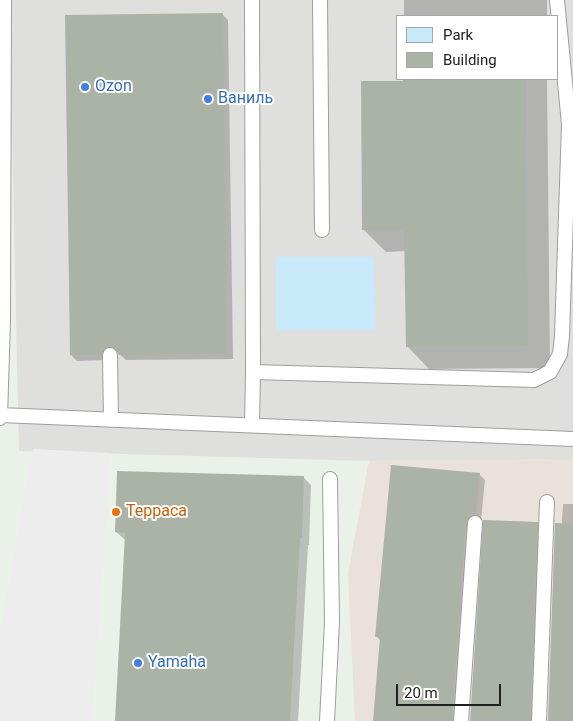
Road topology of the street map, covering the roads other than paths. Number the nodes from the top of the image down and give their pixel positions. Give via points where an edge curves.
1 (4, 0) edge
2 (252, 0) edge
3 (320, 0) edge
4 (557, 0) edge
5 (322, 230) dead end
6 (110, 355) dead end
7 (253, 372) junction
8 (0, 417) edge
9 (111, 420) junction
10 (252, 425) junction
11 (573, 438) edge
12 (330, 479) dead end
13 (547, 502) dead end
14 (475, 523) dead end
15 (327, 721) edge
16 (461, 721) edge
17 (539, 721) edge

1 - 8 lane
2 - 7 lane
3 - 5 lane
4 - 7 lane via 569,124 562,336 560,354 550,372 534,380
6 - 9 lane
7 - 10 lane
8 - 9 lane
9 - 10 lane
10 - 11 lane
12 - 15 lane via 332,622
13 - 17 lane
14 - 16 lane

